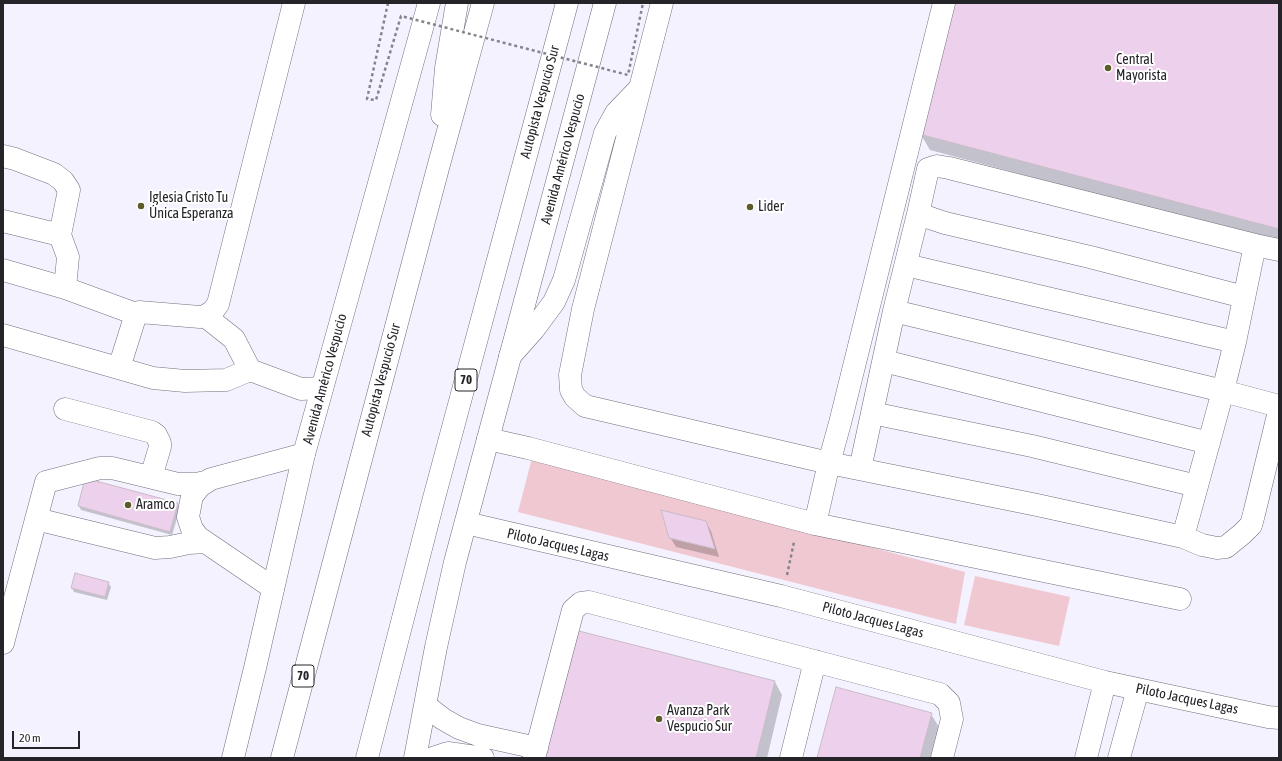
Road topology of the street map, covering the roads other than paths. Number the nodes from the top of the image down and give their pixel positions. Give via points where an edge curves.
1 (294, 3) edge
2 (429, 3) edge
3 (457, 3) edge
4 (483, 3) edge
5 (567, 3) edge
6 (605, 3) edge
7 (662, 3) edge
8 (944, 3) edge
9 (640, 88) junction
10 (3, 156) edge
11 (438, 168) junction
12 (918, 214) junction
13 (3, 221) edge
14 (60, 235) junction
15 (1255, 245) junction
16 (1279, 250) edge
17 (906, 264) junction
18 (3, 270) edge
19 (65, 288) junction
20 (1244, 296) junction
21 (894, 311) junction
22 (136, 314) junction
23 (206, 316) junction
24 (3, 335) edge
25 (1234, 342) junction
26 (510, 356) junction
27 (884, 361) junction
28 (119, 368) junction
29 (250, 370) junction
30 (322, 388) junction
31 (1223, 391) junction
32 (1279, 406) edge
33 (65, 409) dead end
34 (1279, 411) edge
35 (872, 413) junction
36 (488, 439) junction
37 (1209, 443) junction
38 (304, 454) junction
39 (829, 463) junction
40 (860, 469) junction
41 (151, 477) junction
42 (205, 482) junction
43 (1197, 486) junction
44 (36, 519) junction
45 (807, 522) junction
46 (466, 524) junction
47 (1184, 537) junction
48 (205, 542) junction
49 (273, 588) junction
50 (1180, 599) dead end
51 (9, 600) edge
52 (3, 643) edge
53 (815, 661) junction
54 (1105, 682) junction
55 (1138, 689) junction
56 (426, 706) junction
57 (1279, 718) edge
58 (536, 753) edge
59 (233, 758) edge
60 (282, 758) edge
61 (367, 758) edge
62 (415, 758) edge
63 (433, 758) edge
64 (483, 758) edge
65 (791, 758) edge
66 (942, 758) edge
67 (1086, 758) edge
68 (1119, 758) edge

1 - 23 main road via 218,304
2 - 30 main road, Avenida Américo Vespucio
3 - 11 main road via 446,68
4 - 11 main road, Autopista Vespucio Sur / 70
5 - 61 main road, Autopista Vespucio Sur / 70
6 - 26 main road, Avenida Américo Vespucio
7 - 9 main road
8 - 39 main road
9 - 26 main road via 616,113 605,132 564,280 554,302
9 - 39 main road via 583,309 570,375 574,397 585,406
10 - 14 main road via 54,174 63,181 69,190
11 - 60 main road, Autopista Vespucio Sur / 70
12 - 15 main road via 928,169 937,166
12 - 17 main road
12 - 20 main road via 945,223
13 - 14 main road
14 - 19 main road via 68,257
15 - 16 main road
15 - 20 main road
17 - 21 main road
17 - 25 main road
18 - 19 main road
19 - 22 main road
20 - 25 main road
21 - 27 main road
21 - 31 main road
22 - 23 main road via 144,311 200,318
22 - 28 main road
23 - 29 main road via 234,339
24 - 28 main road
25 - 31 main road
26 - 36 main road, Avenida Américo Vespucio
27 - 35 main road
27 - 37 main road
28 - 29 main road via 153,378 185,380 226,380
29 - 30 main road via 301,389
30 - 38 main road, Avenida Américo Vespucio
31 - 32 main road
31 - 37 main road
33 - 41 main road via 156,435 160,447
34 - 47 main road via 1251,525 1226,547 1202,545
35 - 40 main road
35 - 43 main road via 1032,446
36 - 45 main road
36 - 46 main road, Avenida Américo Vespucio
37 - 43 main road
38 - 42 main road
38 - 49 main road, Avenida Américo Vespucio
39 - 40 main road
39 - 45 main road
40 - 47 main road
41 - 42 main road via 178,484
41 - 44 main road via 112,468 100,468 46,482
42 - 48 main road via 192,496 188,517 192,529
43 - 47 main road
44 - 48 main road via 155,548
44 - 51 main road
45 - 50 main road
46 - 54 main road, Piloto Jacques Lagas via 781,596
46 - 56 main road, Avenida Américo Vespucio via 446,603
48 - 49 main road
49 - 59 main road, Avenida Américo Vespucio
51 - 52 main road
53 - 58 main road via 589,602 581,603 573,610
53 - 65 main road
53 - 66 main road via 940,694 949,703 952,719
54 - 55 main road, Piloto Jacques Lagas
54 - 67 main road
55 - 57 main road, Piloto Jacques Lagas
55 - 68 main road
56 - 58 main road via 459,728
56 - 62 main road, Avenida Américo Vespucio
63 - 64 main road via 448,753

